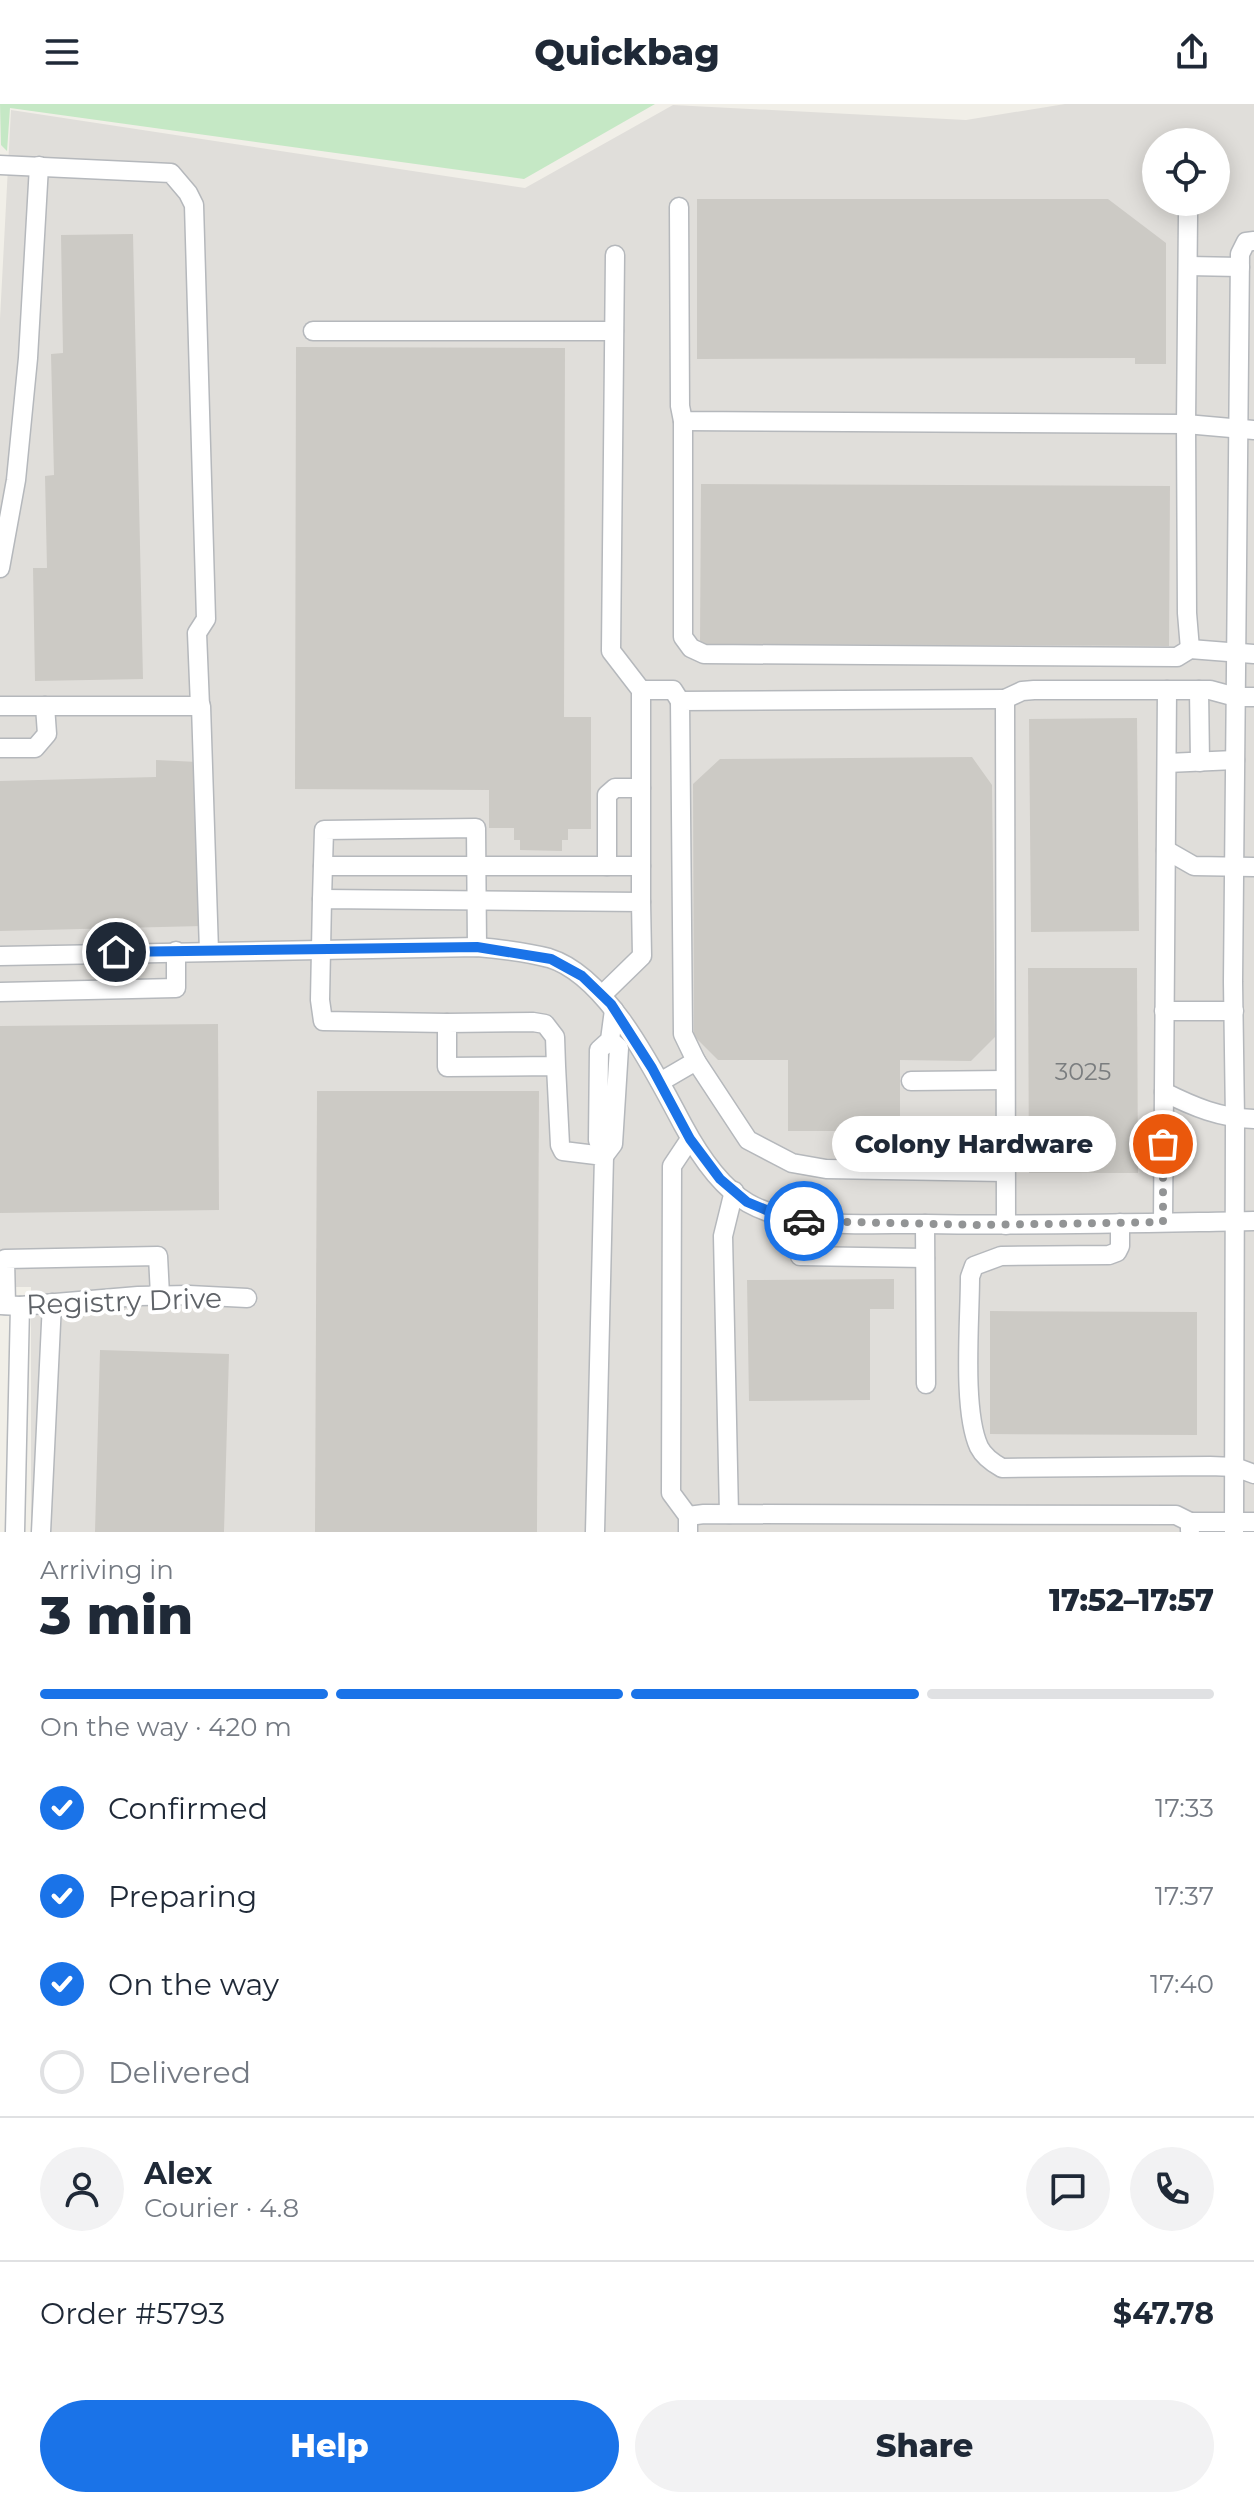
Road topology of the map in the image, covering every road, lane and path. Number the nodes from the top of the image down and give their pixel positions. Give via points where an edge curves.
1 (0, 165) edge
2 (39, 166) junction
3 (679, 207) dead end
4 (1188, 216) edge
5 (1254, 241) edge
6 (615, 255) dead end
7 (1188, 266) junction
8 (1240, 267) junction
9 (313, 331) dead end
10 (614, 331) junction
11 (683, 421) junction
12 (1186, 424) junction
13 (1246, 430) edge
14 (0, 568) edge
15 (1190, 649) junction
16 (1245, 653) edge
17 (641, 690) junction
18 (1167, 690) junction
19 (1199, 690) junction
20 (1245, 697) edge
21 (1005, 699) junction
22 (680, 701) junction
23 (0, 706) edge
24 (45, 706) junction
25 (200, 706) junction
26 (0, 748) edge
27 (1235, 760) junction
28 (1200, 762) junction
29 (1167, 763) junction
30 (641, 788) junction
31 (1166, 850) junction
32 (323, 866) junction
33 (477, 866) junction
34 (607, 866) junction
35 (641, 866) junction
36 (1234, 867) junction
37 (1254, 867) edge
38 (322, 899) junction
39 (477, 902) junction
40 (641, 902) junction
41 (477, 947) junction
42 (322, 949) junction
43 (176, 951) junction
44 (209, 951) junction
45 (0, 956) edge
46 (0, 992) edge
47 (608, 1003) junction
48 (1164, 1011) junction
49 (1234, 1011) junction
50 (447, 1023) junction
51 (696, 1061) junction
52 (556, 1066) junction
53 (1005, 1080) junction
54 (911, 1081) dead end
55 (660, 1082) junction
56 (1164, 1092) junction
57 (1245, 1119) edge
58 (690, 1139) junction
59 (604, 1156) junction
60 (1005, 1172) junction
61 (734, 1191) junction
62 (799, 1221) junction
63 (1245, 1221) edge
64 (1163, 1222) junction
65 (1120, 1223) junction
66 (925, 1224) junction
67 (1012, 1224) junction
68 (1020, 1256) junction
69 (925, 1258) junction
70 (160, 1295) junction
71 (247, 1298) dead end
72 (52, 1303) junction
73 (9, 1305) edge
74 (926, 1384) dead end
75 (1235, 1467) junction
76 (1254, 1474) edge
77 (729, 1514) junction
78 (1254, 1522) edge
79 (688, 1524) edge
80 (1190, 1527) edge
81 (1234, 1527) edge
82 (15, 1532) edge
83 (41, 1532) edge
84 (595, 1532) edge

1 - 2 street
2 - 14 street via 25,388
2 - 25 street via 171,173 194,205 206,619 197,633
3 - 11 street
4 - 7 street
5 - 8 street via 1241,247
6 - 10 street
7 - 8 street
7 - 12 street
8 - 13 street
9 - 10 street
10 - 17 street via 611,651
11 - 12 street
11 - 15 street via 683,637 704,654 1177,657
12 - 13 street
12 - 15 street
13 - 16 street
15 - 16 street
16 - 20 street
17 - 22 street via 673,690
17 - 30 street
18 - 19 street
18 - 21 street via 1034,690
18 - 29 street
19 - 20 street
19 - 28 street
20 - 27 street
21 - 22 street
21 - 53 street
22 - 51 street via 683,1034
23 - 24 street
24 - 25 street
24 - 26 street via 47,734 35,748
25 - 44 street
27 - 28 street
27 - 36 street
28 - 29 street
29 - 31 street
30 - 34 street via 615,788 607,795
30 - 35 street
31 - 36 street via 1194,866
31 - 48 street
32 - 33 street
32 - 33 street via 324,830 476,828
32 - 38 street
33 - 34 street
33 - 39 street
34 - 35 street
35 - 40 street
36 - 37 street
36 - 49 street
38 - 39 street
38 - 42 street
39 - 40 street
39 - 41 street
40 - 47 street via 642,956
41 - 42 street
41 - 47 street via 551,959 582,976
42 - 44 street
42 - 50 street via 323,1021
43 - 44 street
43 - 45 street
43 - 46 street via 176,988
47 - 55 street
47 - 59 street via 610,1040 599,1050 598,1140
48 - 49 street
48 - 56 street
49 - 57 street
50 - 52 street via 545,1024 555,1037
50 - 52 street via 447,1067
51 - 55 street
51 - 60 street via 748,1140 792,1163 826,1169
52 - 59 street via 563,1151
53 - 54 street
53 - 60 street
55 - 58 street
56 - 57 street via 1204,1112
56 - 64 street
57 - 63 street
58 - 61 street
58 - 79 street via 672,1166 671,1493
59 - 84 street
60 - 67 street
61 - 62 street via 747,1202
61 - 77 street via 723,1236
62 - 66 street
62 - 69 street via 800,1256
63 - 64 street
63 - 75 street
64 - 65 street
65 - 67 street
65 - 68 street via 1120,1246 1109,1255
66 - 67 street
66 - 69 street
67 - 68 street
68 - 75 street via 986,1260 974,1266 970,1277 971,1424 990,1461 1002,1468
69 - 74 street
70 - 71 street, Registry Drive
70 - 72 street, Registry Drive
70 - 73 street via 158,1256 5,1259
72 - 73 street, Registry Drive
72 - 83 street
73 - 82 street
75 - 76 street
75 - 81 street
77 - 79 street
77 - 80 street via 1176,1515
78 - 81 street
80 - 81 street

